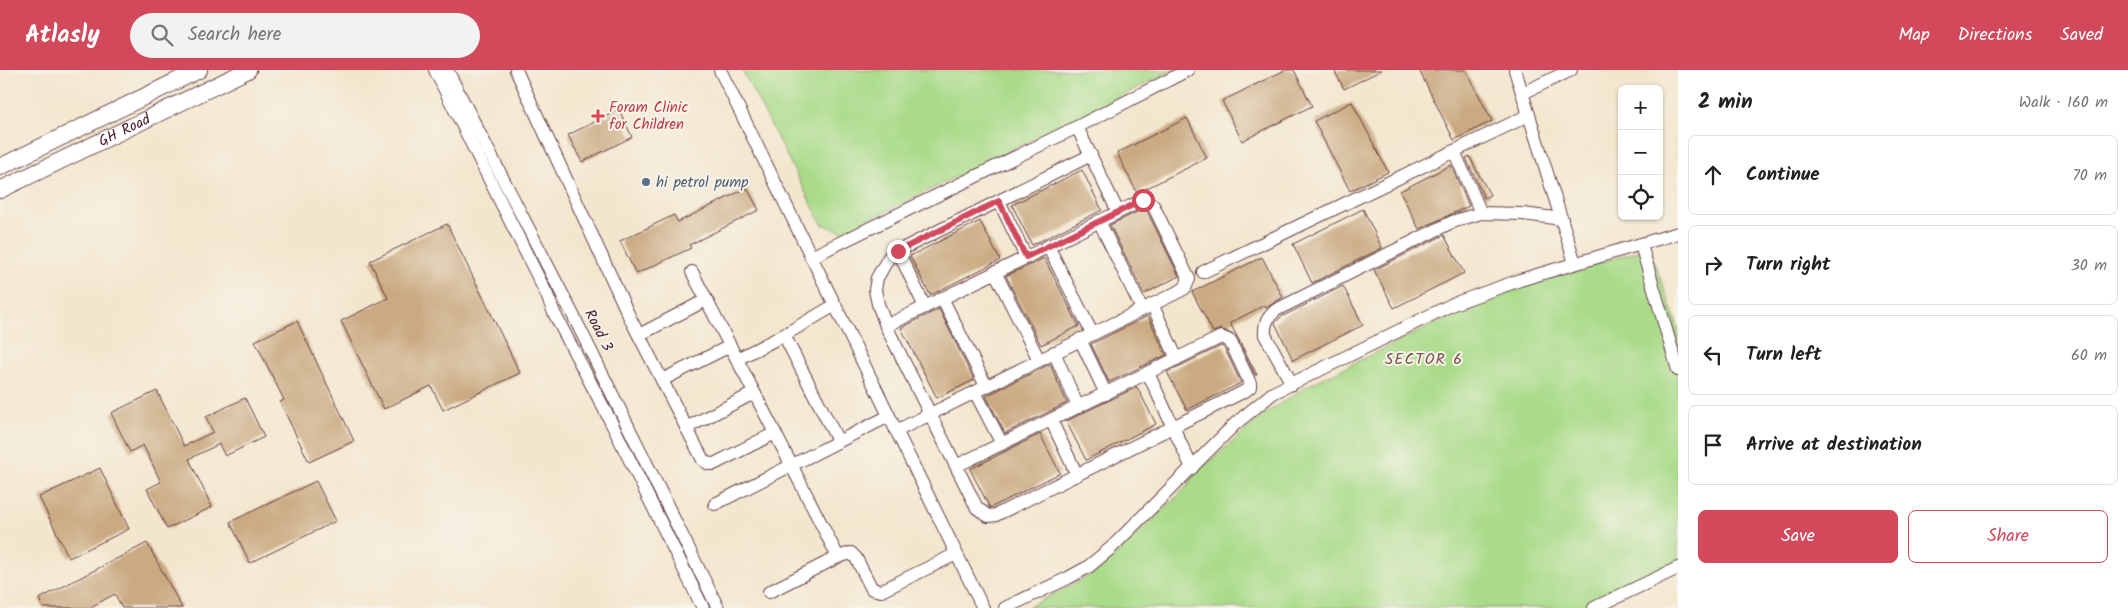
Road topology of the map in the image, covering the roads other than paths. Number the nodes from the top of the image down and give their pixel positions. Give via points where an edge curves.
1 (199, 70) edge
2 (248, 70) edge
3 (435, 70) edge
4 (447, 70) edge
5 (516, 70) edge
6 (720, 70) edge
7 (1188, 70) edge
8 (1515, 70) edge
9 (1571, 70) edge
10 (1523, 93) junction
11 (1529, 115) junction
12 (1077, 127) junction
13 (1454, 151) junction
14 (1091, 155) junction
15 (0, 167) edge
16 (0, 190) edge
17 (999, 201) junction
18 (1118, 212) junction
19 (1481, 213) junction
20 (1562, 219) junction
21 (1099, 221) junction
22 (1678, 233) edge
23 (1641, 244) junction
24 (1048, 246) junction
25 (898, 251) junction
26 (811, 257) junction
27 (1026, 257) junction
28 (1575, 263) junction
29 (692, 272) dead end
30 (995, 272) junction
31 (1203, 272) dead end
32 (942, 298) junction
33 (706, 300) junction
34 (835, 305) junction
35 (1147, 306) junction
36 (925, 307) junction
37 (886, 326) junction
38 (639, 335) junction
39 (784, 335) junction
40 (1086, 336) junction
41 (730, 346) junction
42 (1054, 352) junction
43 (737, 359) junction
44 (1177, 359) junction
45 (1039, 360) junction
46 (1678, 370) edge
47 (1148, 373) junction
48 (662, 380) junction
49 (1292, 384) junction
50 (981, 389) junction
51 (754, 393) junction
52 (1106, 394) junction
53 (1078, 407) junction
54 (930, 414) junction
55 (889, 416) junction
56 (1051, 420) junction
57 (1173, 425) junction
58 (686, 428) junction
59 (896, 431) junction
60 (775, 433) junction
61 (838, 441) junction
62 (1002, 444) junction
63 (791, 465) junction
64 (956, 466) junction
65 (1192, 468) junction
66 (1077, 475) junction
67 (715, 504) dead end
68 (956, 554) junction
69 (838, 557) junction
70 (1678, 568) edge
71 (769, 592) dead end
72 (703, 608) edge
73 (718, 608) edge
74 (983, 608) edge
75 (1005, 608) edge
76 (1594, 608) edge

1 - 15 main road, GH Road
2 - 16 main road, GH Road
3 - 72 street
4 - 73 street, Road 3 via 574,315
5 - 38 street
6 - 26 street
7 - 12 street
8 - 10 street
9 - 10 street
10 - 11 street
11 - 13 street
11 - 20 street
12 - 14 street
12 - 26 street
13 - 19 street
13 - 31 street
14 - 17 street
14 - 18 street
17 - 25 street
17 - 27 street
18 - 21 street
18 - 35 street via 1143,200 1153,205 1189,279 1185,288
19 - 20 street
19 - 49 street via 1452,222 1276,310 1264,327 1265,335
20 - 28 street
21 - 24 street
21 - 35 street
22 - 23 street
23 - 28 street
23 - 46 street
24 - 27 street
24 - 40 street
25 - 36 street
25 - 37 street via 889,257 877,278 875,290
26 - 34 street
27 - 30 street
28 - 49 street via 1453,304
29 - 33 street
30 - 32 street
30 - 45 street
32 - 36 street
32 - 50 street
33 - 38 street
33 - 41 street
34 - 39 street
34 - 55 street
35 - 40 street
35 - 44 street
36 - 37 street
37 - 54 street
38 - 48 street
39 - 43 street
39 - 61 street
40 - 42 street
40 - 52 street
41 - 43 street
41 - 48 street
42 - 45 street
42 - 53 street
43 - 51 street
44 - 47 street
44 - 57 street via 1220,337 1226,338 1250,386
45 - 50 street
47 - 52 street
47 - 57 street
48 - 58 street
49 - 65 street via 1273,393 1251,410
50 - 54 street
50 - 62 street
51 - 58 street
51 - 60 street
52 - 53 street
53 - 56 street
54 - 59 street
54 - 64 street
55 - 59 street
55 - 61 street
56 - 62 street
56 - 66 street
57 - 65 street
57 - 66 street
58 - 60 street via 703,460 709,464
59 - 68 street
60 - 63 street
61 - 63 street
62 - 64 street
63 - 67 street
63 - 69 street
64 - 66 street via 976,508 988,516
65 - 75 street via 1088,567
68 - 69 street via 881,591 872,589 851,553
68 - 74 street
69 - 71 street
70 - 76 street

